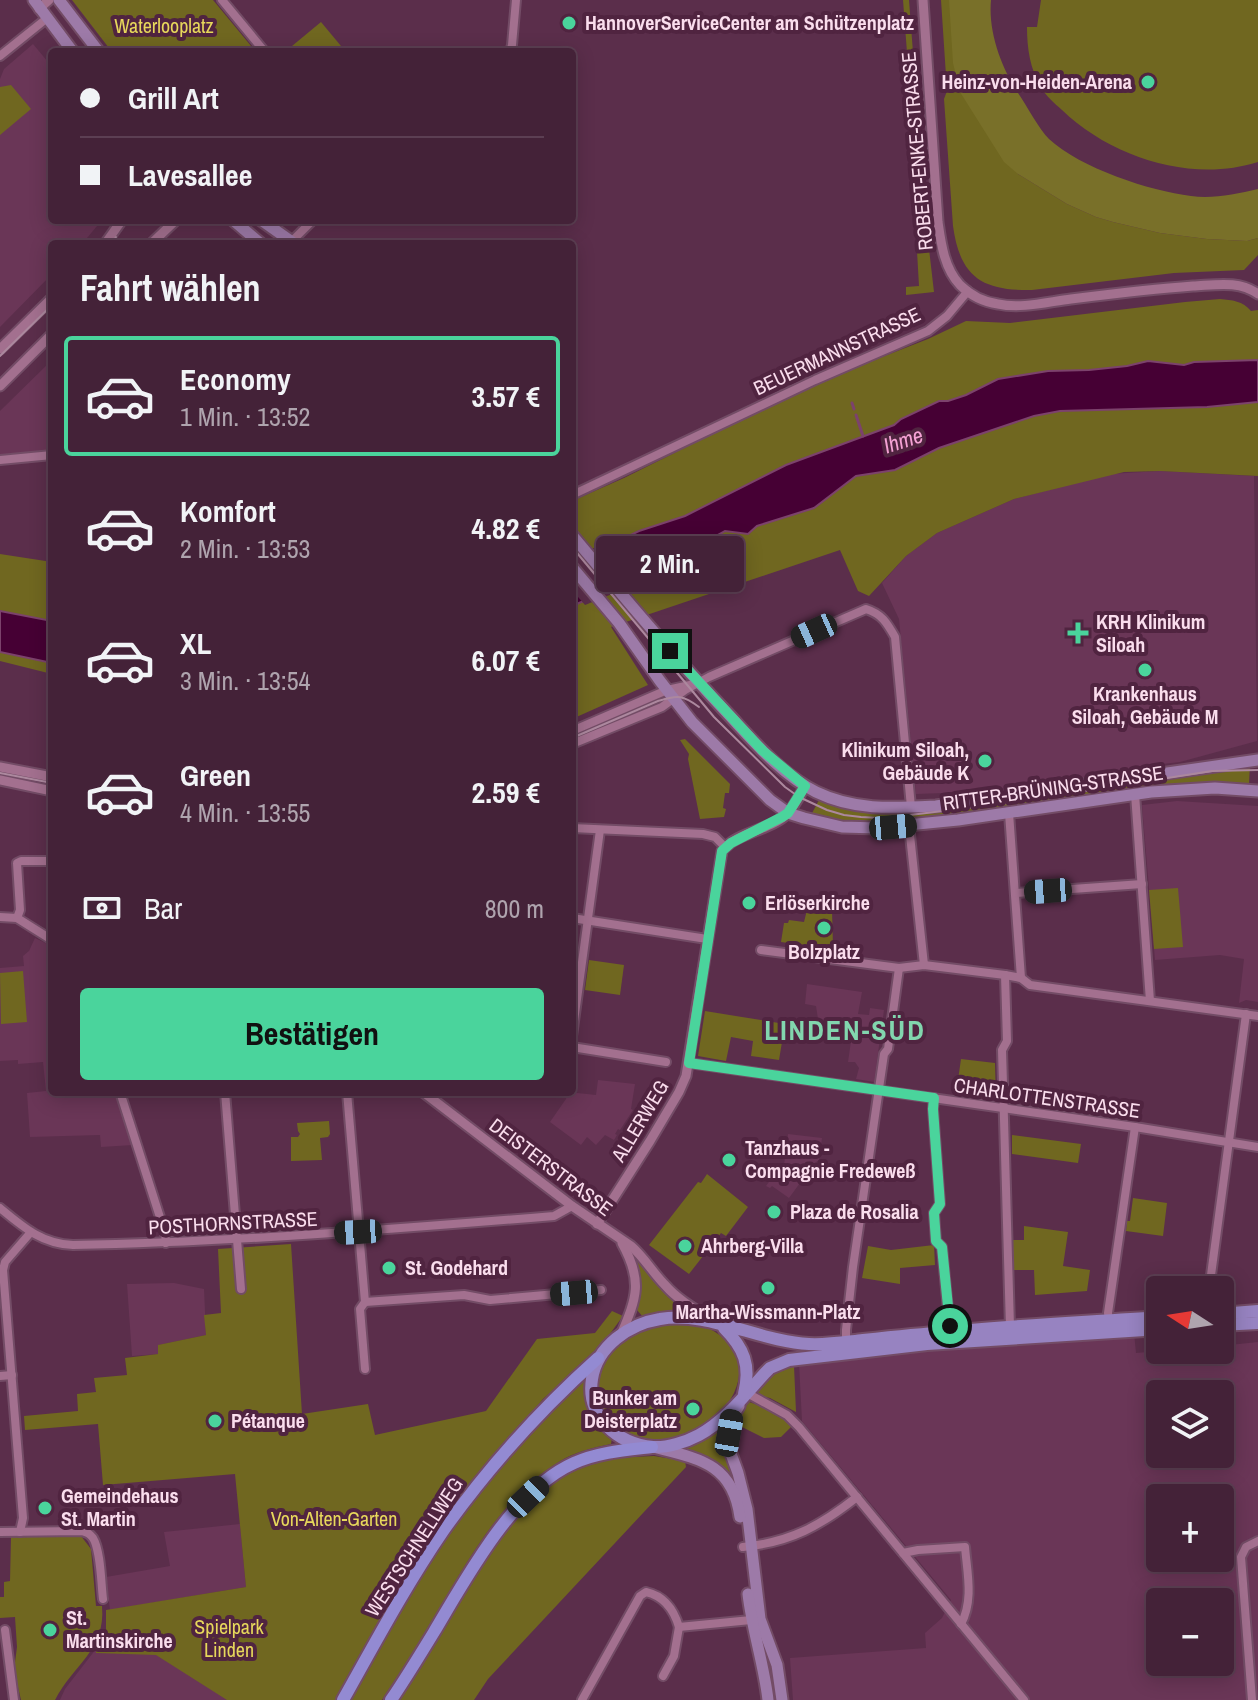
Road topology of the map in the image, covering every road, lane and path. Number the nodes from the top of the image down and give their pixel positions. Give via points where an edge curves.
1 (49, 0) edge
2 (59, 0) edge
3 (222, 0) edge
4 (516, 0) edge
5 (923, 0) edge
6 (40, 9) edge
7 (70, 48) edge
8 (96, 48) edge
9 (262, 48) edge
10 (511, 48) edge
11 (0, 56) edge
12 (172, 224) edge
13 (238, 224) edge
14 (266, 224) edge
15 (309, 224) edge
16 (155, 240) edge
17 (256, 240) edge
18 (288, 240) edge
19 (295, 240) edge
20 (968, 291) junction
21 (1258, 294) edge
22 (48, 302) edge
23 (48, 338) edge
24 (0, 349) edge
25 (0, 386) edge
26 (48, 455) edge
27 (0, 460) edge
28 (576, 493) edge
29 (576, 540) edge
30 (576, 572) edge
31 (698, 682) junction
32 (670, 694) junction
33 (576, 729) edge
34 (576, 742) edge
35 (1258, 760) edge
36 (0, 767) edge
37 (48, 776) edge
38 (0, 780) edge
39 (805, 786) junction
40 (48, 790) edge
41 (1258, 791) edge
42 (1135, 794) junction
43 (911, 807) junction
44 (788, 813) junction
45 (1009, 813) junction
46 (909, 826) junction
47 (576, 828) edge
48 (600, 830) junction
49 (725, 847) junction
50 (48, 861) edge
51 (1142, 884) junction
52 (1016, 893) junction
53 (0, 917) edge
54 (17, 918) junction
55 (576, 919) edge
56 (589, 921) junction
57 (48, 937) edge
58 (707, 939) junction
59 (761, 950) dead end
60 (924, 965) junction
61 (899, 968) junction
62 (1005, 975) junction
63 (1021, 978) junction
64 (1150, 1001) junction
65 (576, 1009) edge
66 (1246, 1014) junction
67 (1258, 1016) edge
68 (576, 1048) edge
69 (666, 1062) dead end
70 (689, 1063) junction
71 (880, 1090) junction
72 (121, 1096) edge
73 (225, 1096) edge
74 (347, 1096) edge
75 (428, 1096) edge
76 (934, 1098) junction
77 (1004, 1109) junction
78 (1135, 1127) junction
79 (1229, 1142) junction
80 (1258, 1147) edge
81 (572, 1206) junction
82 (0, 1208) edge
83 (597, 1224) junction
84 (31, 1232) junction
85 (358, 1232) junction
86 (237, 1238) junction
87 (621, 1240) junction
88 (166, 1243) junction
89 (1211, 1276) edge
90 (241, 1289) dead end
91 (601, 1290) dead end
92 (365, 1302) junction
93 (1258, 1311) edge
94 (1234, 1313) edge
95 (1146, 1318) edge
96 (1109, 1320) junction
97 (1258, 1323) edge
98 (1234, 1324) edge
99 (722, 1326) junction
100 (1010, 1327) junction
101 (1146, 1330) edge
102 (950, 1331) junction
103 (621, 1335) junction
104 (846, 1342) junction
105 (598, 1358) junction
106 (365, 1369) dead end
107 (12, 1375) junction
108 (0, 1376) edge
109 (745, 1395) junction
110 (652, 1447) junction
111 (857, 1497) junction
112 (0, 1532) edge
113 (20, 1532) junction
114 (1258, 1541) edge
115 (747, 1546) junction
116 (903, 1553) junction
117 (103, 1599) dead end
118 (751, 1620) junction
119 (961, 1624) junction
120 (679, 1627) junction
121 (5, 1630) dead end
122 (663, 1676) dead end
123 (14, 1700) edge
124 (343, 1700) edge
125 (391, 1700) edge
126 (582, 1700) edge
127 (768, 1700) edge
128 (782, 1700) edge
129 (1024, 1700) edge
130 (1252, 1700) edge

1 - 6 street
2 - 8 main road
3 - 9 street
4 - 10 street
5 - 20 street, ROBERT-ENKE-STRASSE via 941,237 953,276
6 - 7 main road
6 - 11 street
12 - 16 street
13 - 17 main road
14 - 18 main road
15 - 19 street
20 - 21 street via 987,302 1019,306 1220,284
20 - 28 street, BEUERMANNSTRASSE via 928,331
22 - 24 street
23 - 25 street
26 - 27 street
29 - 31 main road, RITTER-BRÜNING-STRASSE
30 - 32 main road, RITTER-BRÜNING-STRASSE
31 - 32 street
31 - 39 main road, RITTER-BRÜNING-STRASSE via 763,751
31 - 43 street via 866,609 876,612 895,637
32 - 33 street
32 - 34 street via 662,707
32 - 44 main road, RITTER-BRÜNING-STRASSE via 738,770
35 - 43 main road, RITTER-BRÜNING-STRASSE
36 - 37 street
38 - 40 street
39 - 43 main road, RITTER-BRÜNING-STRASSE via 858,805
39 - 44 street
41 - 42 main road, RITTER-BRÜNING-STRASSE via 1215,788
42 - 45 main road, RITTER-BRÜNING-STRASSE
42 - 51 street
44 - 46 main road, RITTER-BRÜNING-STRASSE via 842,827
44 - 49 street
45 - 46 main road, RITTER-BRÜNING-STRASSE
45 - 52 street
46 - 60 street
47 - 48 street
48 - 49 street via 711,835
48 - 56 street
49 - 58 street, ALLERWEG
50 - 54 street via 17,863
51 - 52 street
51 - 64 street
52 - 63 street
53 - 54 street
54 - 57 street
55 - 56 street
56 - 58 street
56 - 65 street
58 - 70 street, ALLERWEG
59 - 61 street
60 - 61 street
60 - 62 street
61 - 71 street
62 - 63 street
62 - 77 street
63 - 64 street via 1030,985
64 - 66 street
66 - 67 street
66 - 79 street
68 - 69 street
70 - 71 street, CHARLOTTENSTRASSE
70 - 83 street, ALLERWEG via 679,1092
71 - 76 street, CHARLOTTENSTRASSE
71 - 104 street
72 - 88 street
73 - 86 street
74 - 85 street
75 - 81 street, DEISTERSTRASSE
76 - 77 street, CHARLOTTENSTRASSE
76 - 102 street via 940,1204 934,1213
77 - 78 street, CHARLOTTENSTRASSE
77 - 100 street
78 - 79 street, CHARLOTTENSTRASSE
78 - 96 street
79 - 80 street, CHARLOTTENSTRASSE
79 - 89 street
81 - 83 street, DEISTERSTRASSE
81 - 85 street, POSTHORNSTRASSE via 560,1214
82 - 84 street, POSTHORNSTRASSE
83 - 87 street, DEISTERSTRASSE
84 - 88 street, POSTHORNSTRASSE via 61,1245
84 - 107 street via 3,1270
85 - 86 street, POSTHORNSTRASSE
85 - 92 street
86 - 88 street, POSTHORNSTRASSE
86 - 90 street
87 - 99 street, DEISTERSTRASSE via 677,1297
87 - 103 street, DEISTERSTRASSE via 637,1285
91 - 92 street via 490,1300 464,1295
92 - 106 street via 360,1309
93 - 94 main road
95 - 96 main road
96 - 100 main road
97 - 98 main road
99 - 103 main road via 672,1317
99 - 104 main road via 794,1343
99 - 109 main road via 738,1342 746,1361
100 - 102 main road
101 - 109 main road via 927,1344 789,1360 770,1368
102 - 104 main road
103 - 105 main road
105 - 110 main road via 590,1392 602,1423
105 - 124 highway, WESTSCHNELLWEG via 534,1421 443,1532
107 - 108 street
107 - 113 street
109 - 110 main road via 697,1437
109 - 111 street via 787,1415
109 - 115 main road via 732,1417 729,1440 742,1488
110 - 115 main road via 703,1461 720,1472 736,1498
110 - 125 highway via 585,1459 535,1491 466,1577
111 - 115 street via 799,1534
111 - 116 street
112 - 113 street
113 - 117 street via 89,1534 97,1550
114 - 130 street via 1241,1557
115 - 118 main road
115 - 128 main road
116 - 119 street
116 - 119 street via 965,1547 969,1596
118 - 120 street
118 - 127 main road
119 - 129 street
120 - 122 street via 674,1656
120 - 126 street via 662,1598 646,1592 640,1596
121 - 123 street

